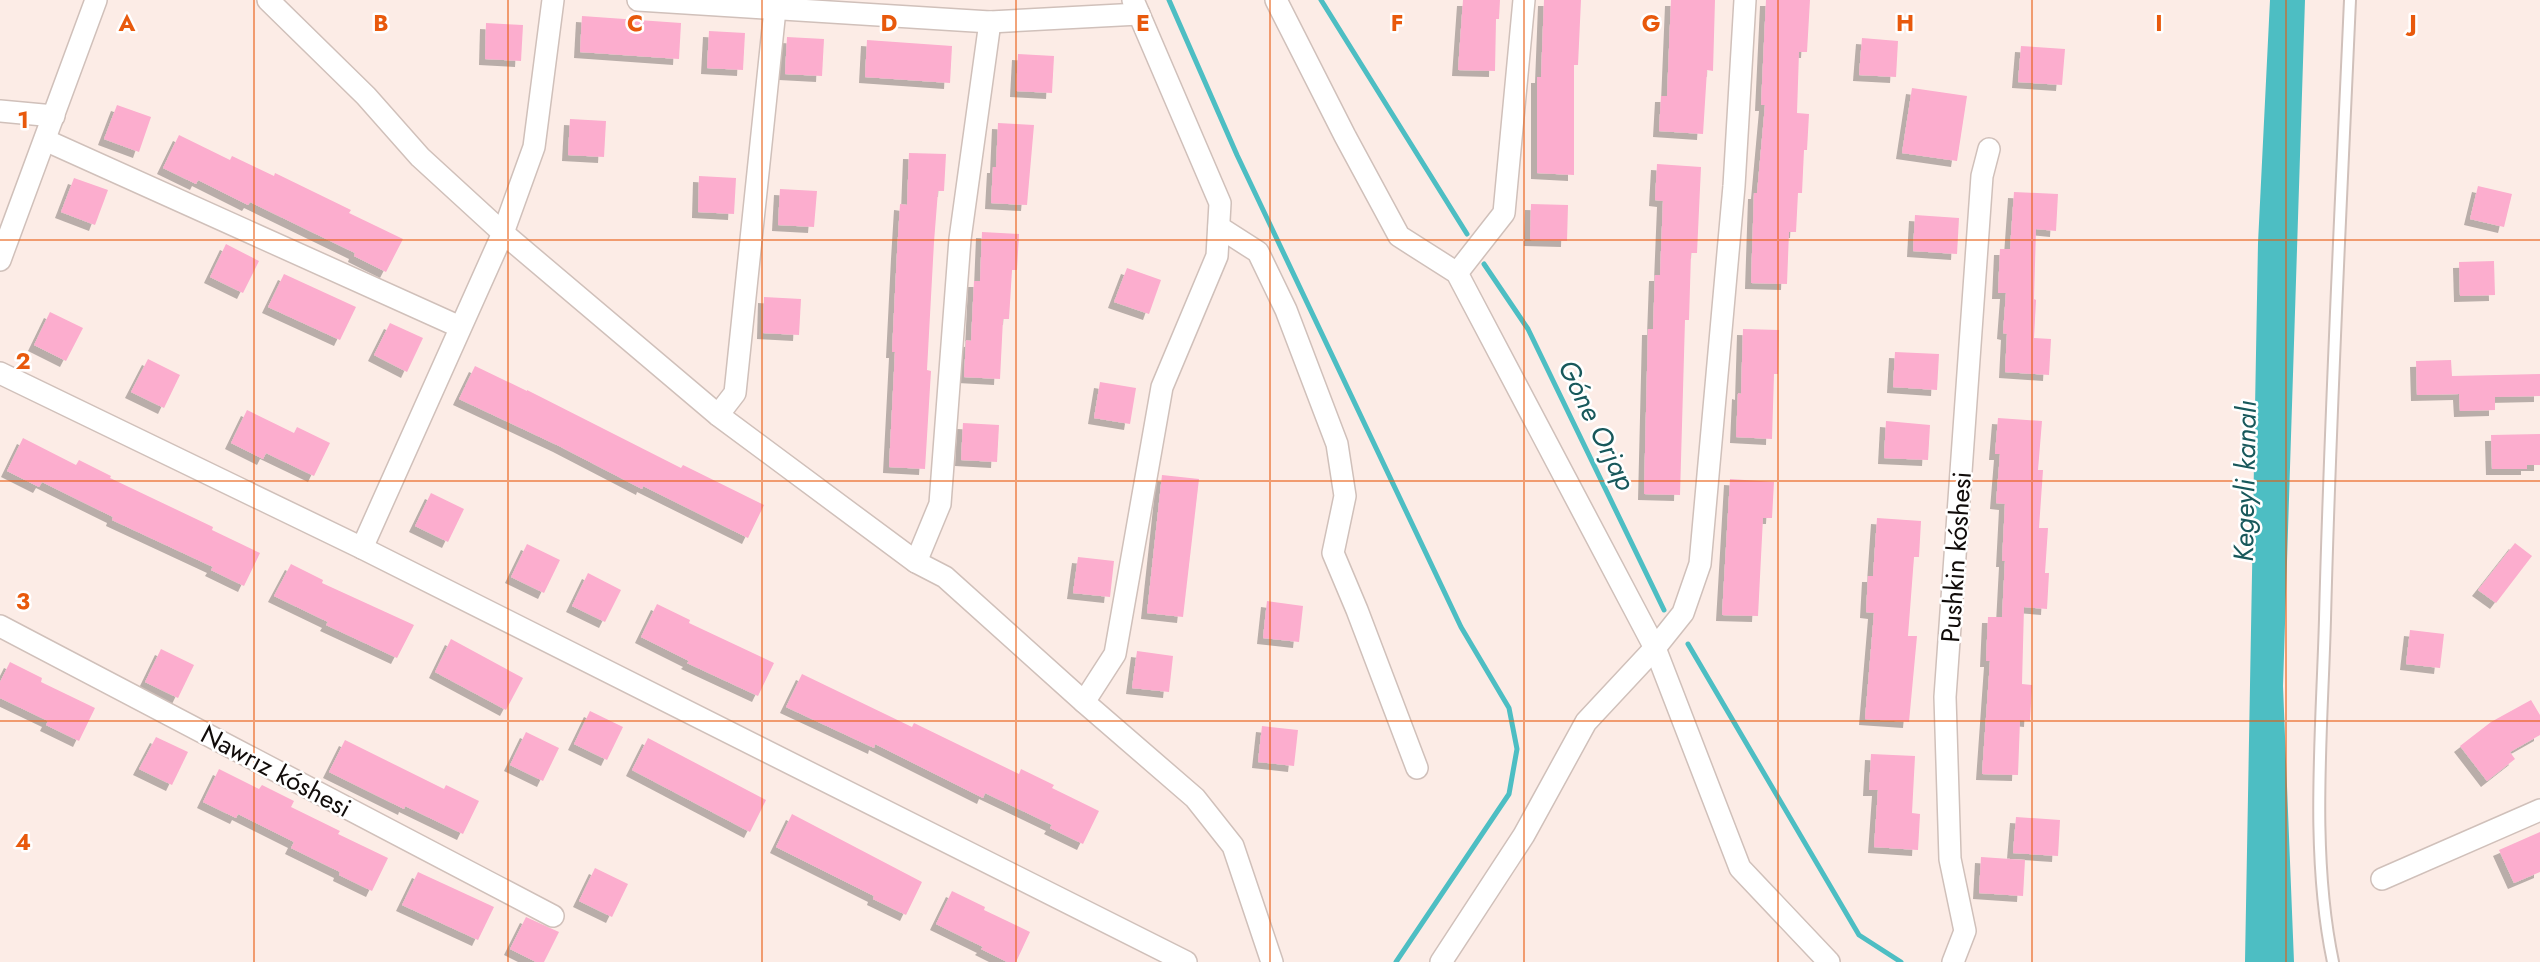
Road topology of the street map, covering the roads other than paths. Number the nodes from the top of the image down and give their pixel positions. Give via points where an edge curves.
1 (96, 0) edge
2 (268, 0) edge
3 (553, 0) edge
4 (638, 0) edge
5 (1524, 0) edge
6 (1745, 0) edge
7 (2350, 0) edge
8 (1278, 1) edge
9 (775, 5) edge
10 (1136, 7) edge
11 (990, 22) junction
12 (0, 111) edge
13 (54, 116) junction
14 (46, 140) junction
15 (1989, 149) dead end
16 (1219, 228) junction
17 (503, 233) junction
18 (0, 260) edge
19 (1457, 273) junction
20 (460, 327) junction
21 (0, 373) edge
22 (718, 415) junction
23 (362, 548) junction
24 (916, 562) junction
25 (0, 626) edge
26 (1655, 648) junction
27 (1084, 702) junction
28 (1417, 768) dead end
29 (2540, 810) edge
30 (2382, 879) dead end
31 (553, 916) dead end
32 (1186, 962) edge
33 (1272, 962) edge
34 (1441, 962) edge
35 (1829, 962) edge
36 (1953, 962) edge
37 (2333, 962) edge

1 - 13 street
2 - 17 street via 366,96 420,157
3 - 17 street via 534,147
4 - 9 street
5 - 19 street via 1504,213
6 - 26 street via 1700,564 1683,613
7 - 37 lane via 2320,801 2325,924
8 - 19 street via 1399,236
9 - 11 street
9 - 22 street via 735,393
10 - 11 street
10 - 16 street via 1220,203
11 - 24 street via 960,239 940,504
12 - 13 street
13 - 14 street
14 - 18 street
14 - 20 street
15 - 36 street, Pushkin kóshesi via 1982,176 1945,696 1951,859 1965,930
16 - 27 street via 1216,256 1162,387 1115,654
16 - 28 street via 1258,252 1286,310 1337,444 1345,496 1333,553
17 - 20 street
17 - 22 street
19 - 26 street
20 - 23 street
21 - 23 street
22 - 24 street
23 - 32 street
24 - 27 street via 945,577
25 - 31 street, Nawrız kóshesi
26 - 34 street via 1586,722 1524,835
26 - 35 street via 1740,868
27 - 33 street via 1195,798 1233,846
29 - 30 street

